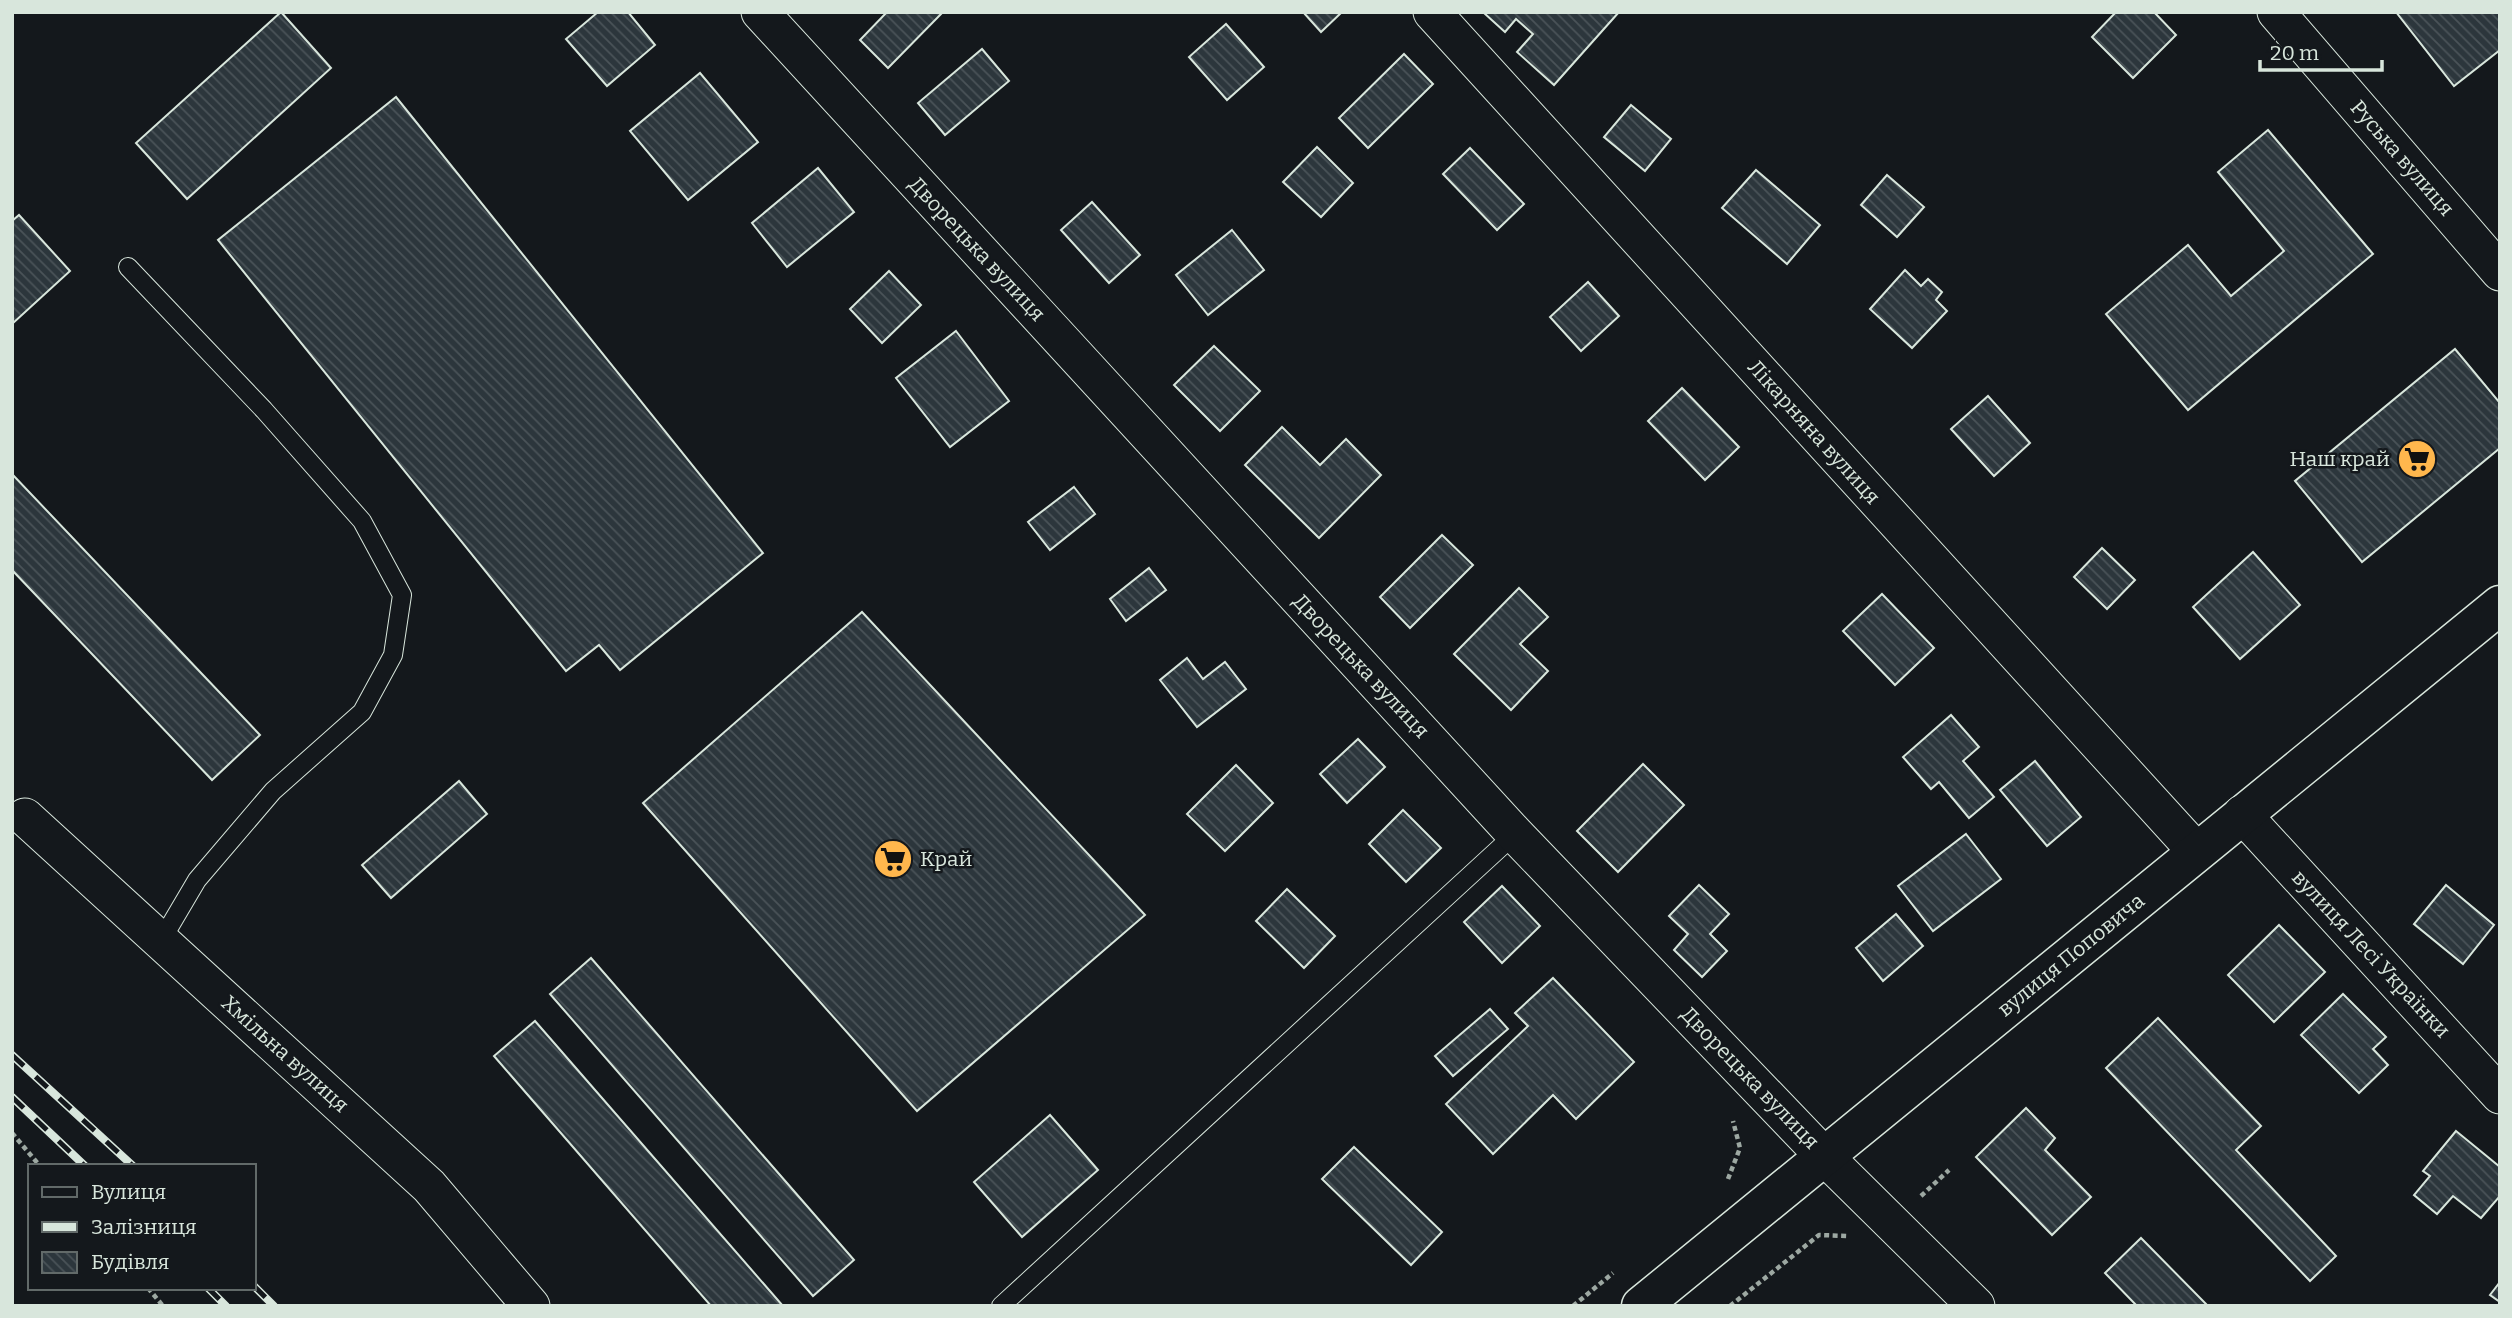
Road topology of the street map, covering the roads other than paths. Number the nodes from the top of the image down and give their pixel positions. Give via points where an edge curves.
1 (760, 12) edge
2 (1432, 12) edge
3 (2276, 12) edge
4 (128, 267) dead end
5 (2500, 272) edge
6 (2500, 605) edge
7 (2242, 814) junction
8 (25, 817) dead end
9 (1515, 834) junction
10 (2197, 852) junction
11 (161, 941) junction
12 (2500, 1095) edge
13 (1825, 1157) junction
14 (531, 1306) edge
15 (1000, 1306) edge
16 (1641, 1306) edge
17 (1976, 1306) edge

1 - 9 street, Дворецька вулиця
2 - 10 street, Лікарняна вулиця
3 - 5 street, Руська вулиця
4 - 11 lane via 362,521 402,595 393,655 362,712 273,791 197,880
6 - 7 main road, вулиця Поповича
7 - 10 main road, вулиця Поповича
7 - 12 street, вулиця Лесі Українки
8 - 11 street, Хмільна вулиця
9 - 13 street, Дворецька вулиця
9 - 15 lane
10 - 13 main road, вулиця Поповича
11 - 14 street, Хмільна вулиця via 429,1186
13 - 16 main road, вулиця Поповича
13 - 17 street, Дворецька вулиця

